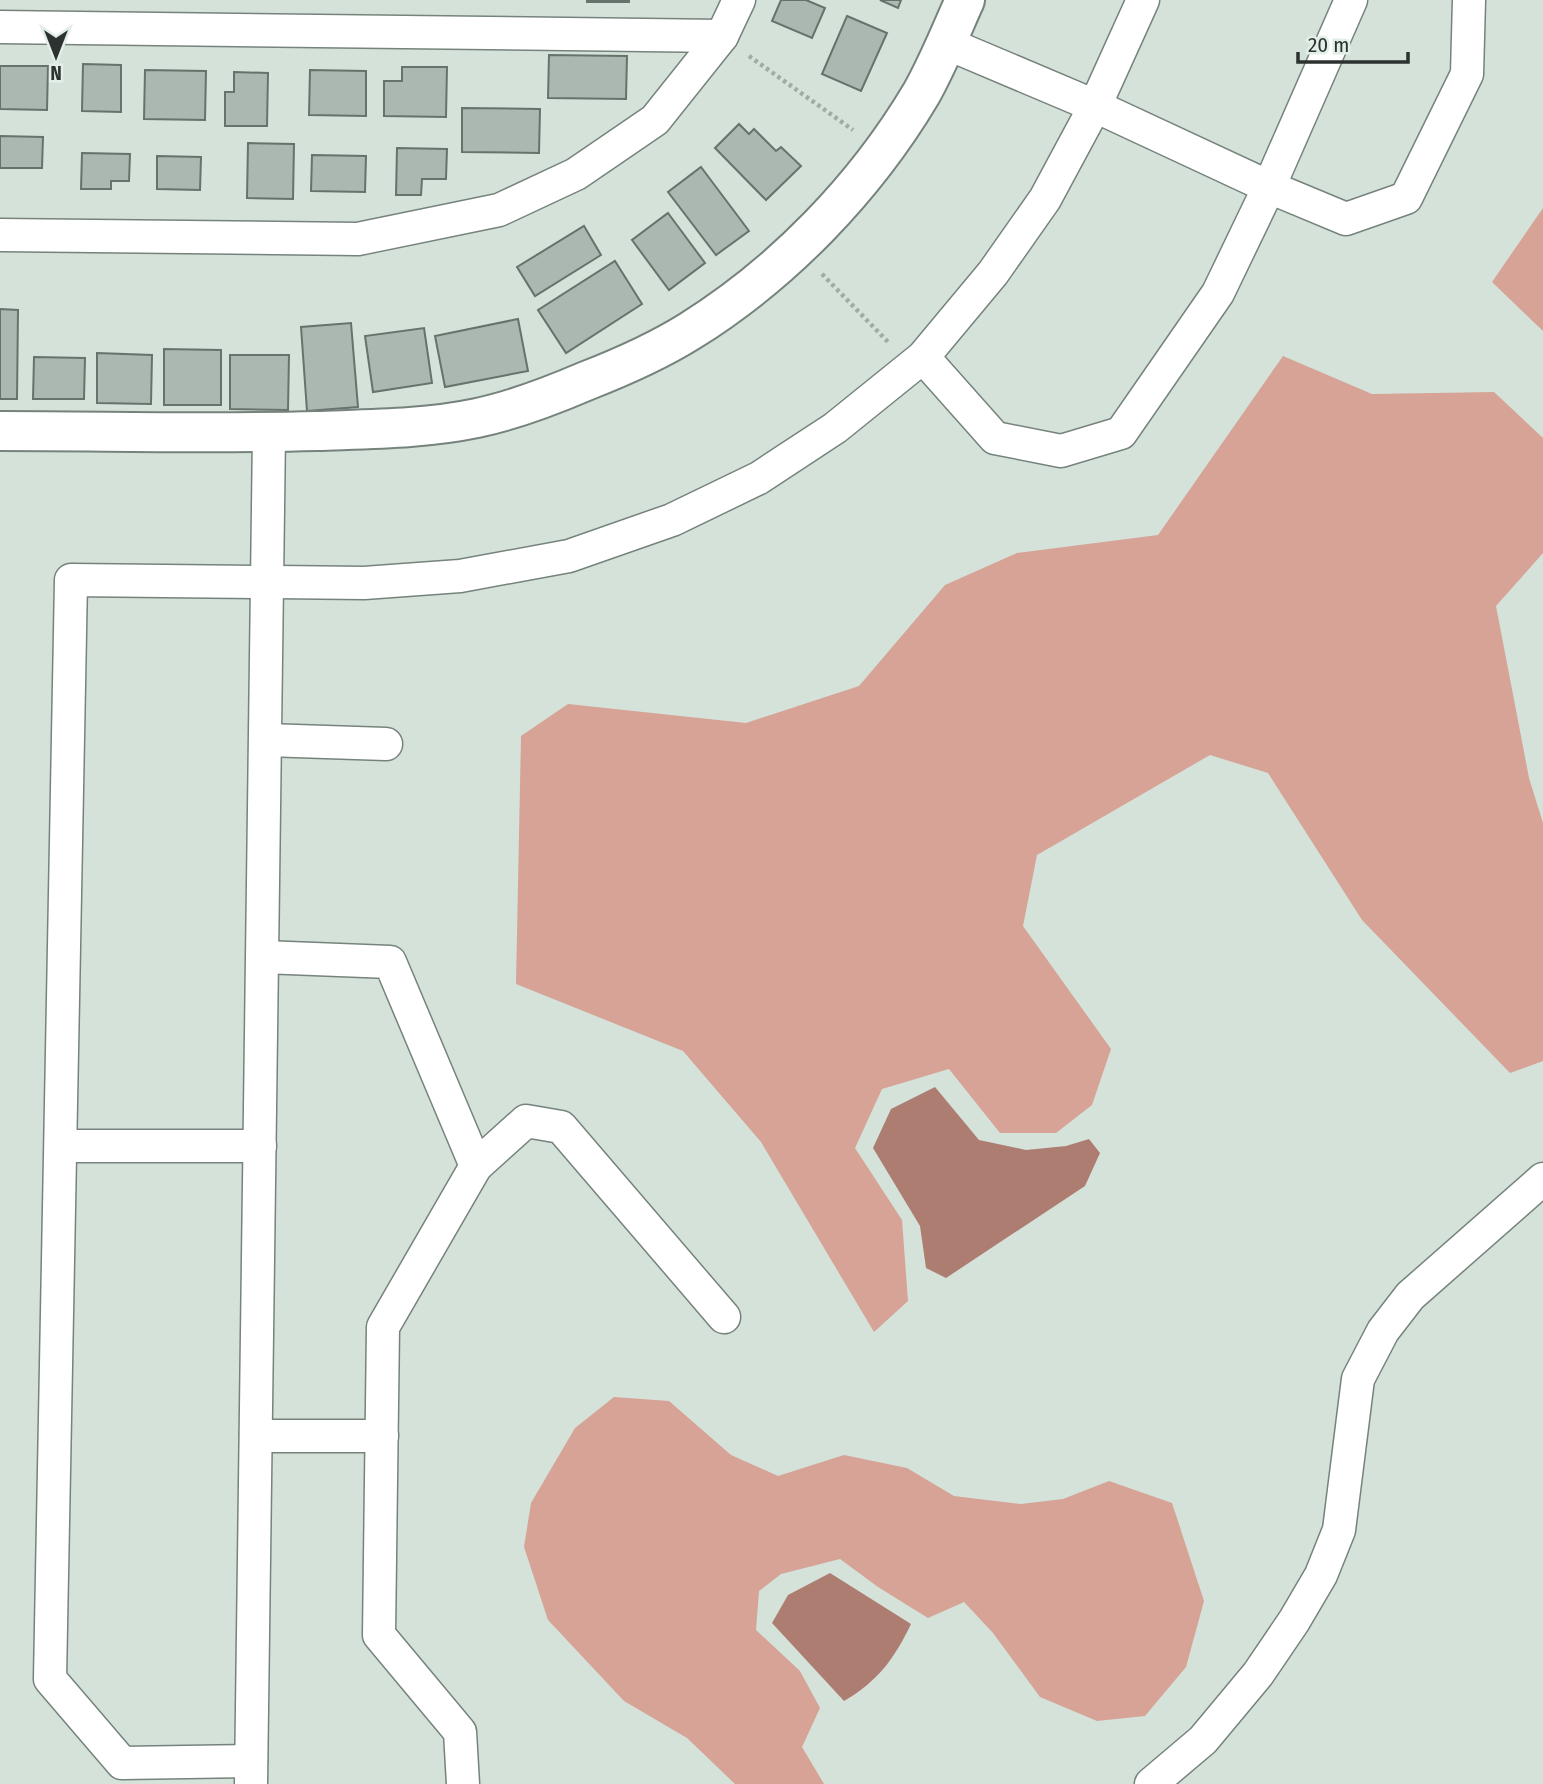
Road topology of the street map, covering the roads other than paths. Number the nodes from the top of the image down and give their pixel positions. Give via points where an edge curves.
1 (739, 0) edge
2 (965, 0) edge
3 (1143, 0) edge
4 (1351, 0) edge
5 (1469, 0) edge
6 (0, 27) edge
7 (722, 36) junction
8 (946, 43) junction
9 (1095, 106) junction
10 (1269, 187) junction
11 (0, 235) edge
12 (917, 362) junction
13 (0, 430) edge
14 (269, 433) junction
15 (269, 581) junction
16 (266, 740) junction
17 (386, 744) dead end
18 (263, 957) junction
19 (61, 1146) junction
20 (260, 1146) junction
21 (476, 1166) junction
22 (1543, 1179) edge
23 (724, 1317) dead end
24 (256, 1436) junction
25 (382, 1436) junction
26 (251, 1772) edge
27 (463, 1784) edge
28 (1151, 1784) edge

1 - 7 street
2 - 8 street
3 - 9 street
4 - 10 street
5 - 10 street via 1467,74 1406,198 1346,219
6 - 7 street
7 - 11 street via 654,120 576,174 499,211 358,239
8 - 9 street
8 - 14 street via 921,93 841,201 798,248 689,332 627,365 545,398 477,418 404,428
9 - 10 street
9 - 12 street via 1045,200 993,273
10 - 12 street via 1218,293 1121,433 1061,452 995,438
12 - 15 street via 835,428 759,478 672,520 569,556 460,576 363,583
13 - 14 street
14 - 15 street
15 - 16 street
15 - 19 street via 71,580
16 - 17 street
16 - 18 street
18 - 20 street
18 - 21 street via 390,962
19 - 20 street
19 - 26 street via 51,1679 122,1763
20 - 24 street
21 - 23 street via 526,1121 561,1127
21 - 25 street via 383,1327
22 - 28 street via 1410,1296 1382,1331 1358,1379 1339,1530 1321,1575 1258,1674 1203,1740
24 - 25 street
24 - 26 street
25 - 27 street via 379,1636 460,1732

